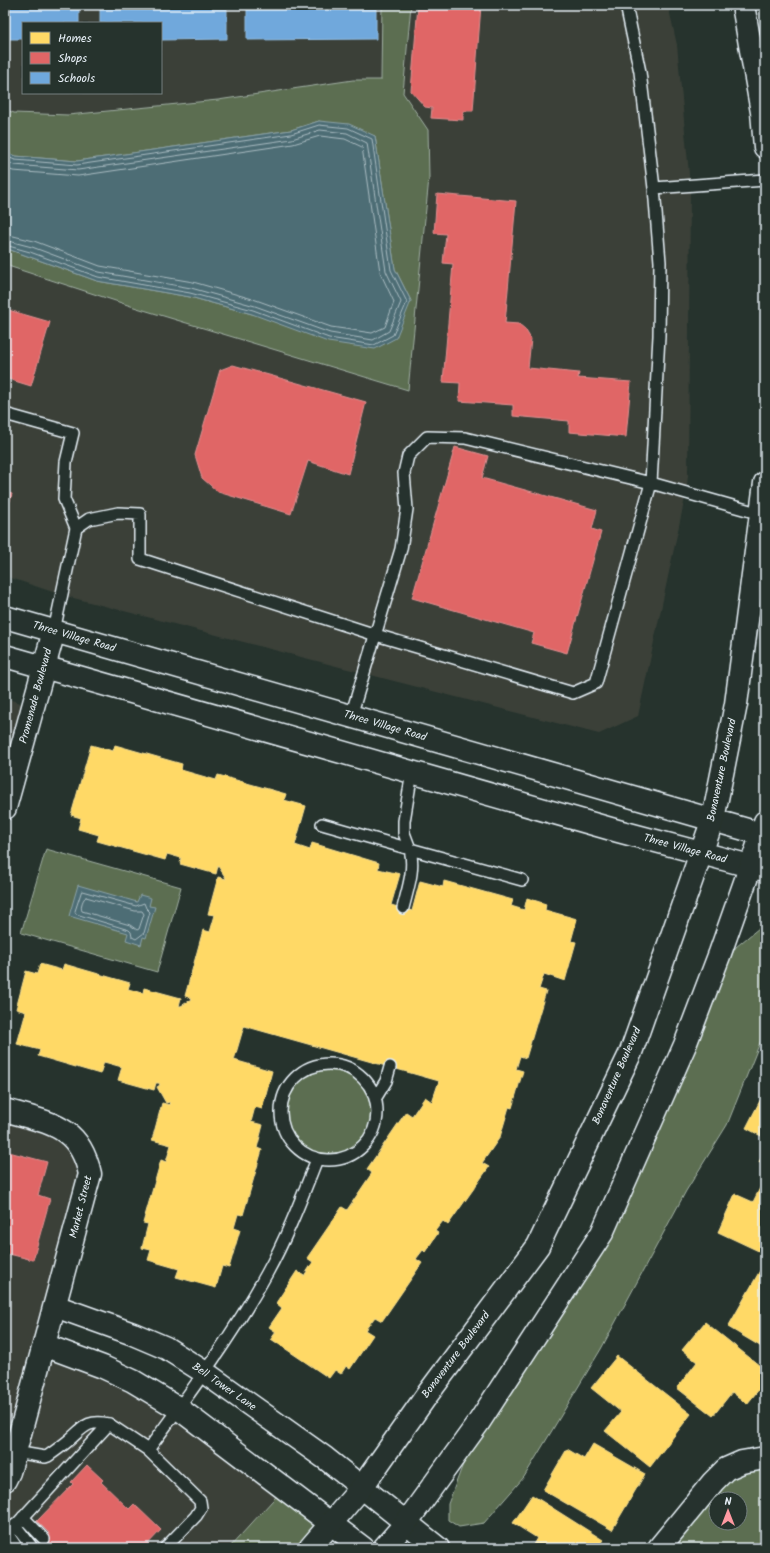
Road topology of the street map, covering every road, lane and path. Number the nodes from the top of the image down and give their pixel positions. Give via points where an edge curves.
1 (626, 5) edge
2 (743, 5) edge
3 (765, 147) edge
4 (765, 180) edge
5 (654, 188) junction
6 (5, 414) edge
7 (652, 483) junction
8 (765, 484) edge
9 (761, 514) junction
10 (76, 528) junction
11 (5, 617) edge
12 (54, 631) junction
13 (376, 635) junction
14 (5, 656) edge
15 (44, 667) junction
16 (351, 716) junction
17 (412, 772) junction
18 (5, 808) edge
19 (713, 819) junction
20 (322, 824) dead end
21 (764, 830) edge
22 (410, 849) junction
23 (701, 853) junction
24 (758, 868) edge
25 (522, 880) dead end
26 (403, 908) dead end
27 (390, 1067) dead end
28 (375, 1099) junction
29 (5, 1110) edge
30 (317, 1159) junction
31 (55, 1306) junction
32 (44, 1345) junction
33 (204, 1372) junction
34 (178, 1408) junction
35 (109, 1424) junction
36 (148, 1450) junction
37 (14, 1452) junction
38 (765, 1458) edge
39 (5, 1480) edge
40 (362, 1487) junction
41 (19, 1521) junction
42 (330, 1523) junction
43 (406, 1523) junction
44 (6, 1535) edge
45 (44, 1539) dead end
46 (31, 1546) dead end
47 (17, 1548) edge
48 (165, 1548) edge
49 (310, 1548) edge
50 (363, 1548) edge
51 (384, 1548) edge
52 (438, 1548) edge
53 (659, 1548) edge

1 - 5 lane via 640,72
2 - 3 street via 762,112
4 - 5 lane
5 - 7 lane via 660,262
6 - 10 lane via 74,433 66,462 64,499
7 - 9 lane
7 - 13 lane via 596,683 573,693
7 - 13 lane via 465,438 427,438 408,456 404,473 407,509 402,550
8 - 9 street, Bonaventure Boulevard
9 - 19 street, Bonaventure Boulevard via 736,704
10 - 12 lane
10 - 13 lane via 89,519 118,513 140,514 140,559
11 - 12 street, Three Village Road
12 - 15 street, Promenade Boulevard
12 - 16 street, Three Village Road
13 - 16 lane
14 - 15 street, Three Village Road
15 - 17 street, Three Village Road
15 - 18 street, Promenade Boulevard
16 - 19 street, Three Village Road
17 - 22 lane via 404,821 404,833
17 - 23 street, Three Village Road
19 - 21 street, Three Village Road
19 - 23 street, Bonaventure Boulevard
20 - 22 lane
21 - 24 street
22 - 25 lane
22 - 26 lane via 412,867
23 - 24 street, Three Village Road
23 - 40 street, Bonaventure Boulevard via 631,1052 538,1246
24 - 43 street via 685,1045 602,1233 479,1422
27 - 28 lane via 386,1081
28 - 30 lane via 377,1114 374,1130 367,1142 357,1152 345,1158
28 - 30 lane via 368,1084 357,1073 342,1066 314,1066 291,1083 284,1095 281,1111 283,1127 290,1141 302,1152
29 - 31 street, Market Street via 57,1125 76,1140 86,1158 90,1174
30 - 33 lane via 267,1273
31 - 32 street
31 - 33 street, Bell Tower Lane via 166,1348
32 - 34 street via 103,1366
32 - 37 street
33 - 34 lane
33 - 40 street, Bell Tower Lane
34 - 36 lane
34 - 42 street
35 - 36 lane
35 - 37 lane via 101,1422 86,1425 45,1457
35 - 41 lane
36 - 48 lane via 198,1498 202,1505 196,1516
37 - 39 street
38 - 53 street via 742,1462 726,1469
40 - 42 street, Bonaventure Boulevard
40 - 43 street, Bell Tower Lane
41 - 44 lane
41 - 45 lane
41 - 46 lane
42 - 49 street, Bonaventure Boulevard
42 - 50 street
43 - 51 street
43 - 52 street, Bell Tower Lane
44 - 47 lane

